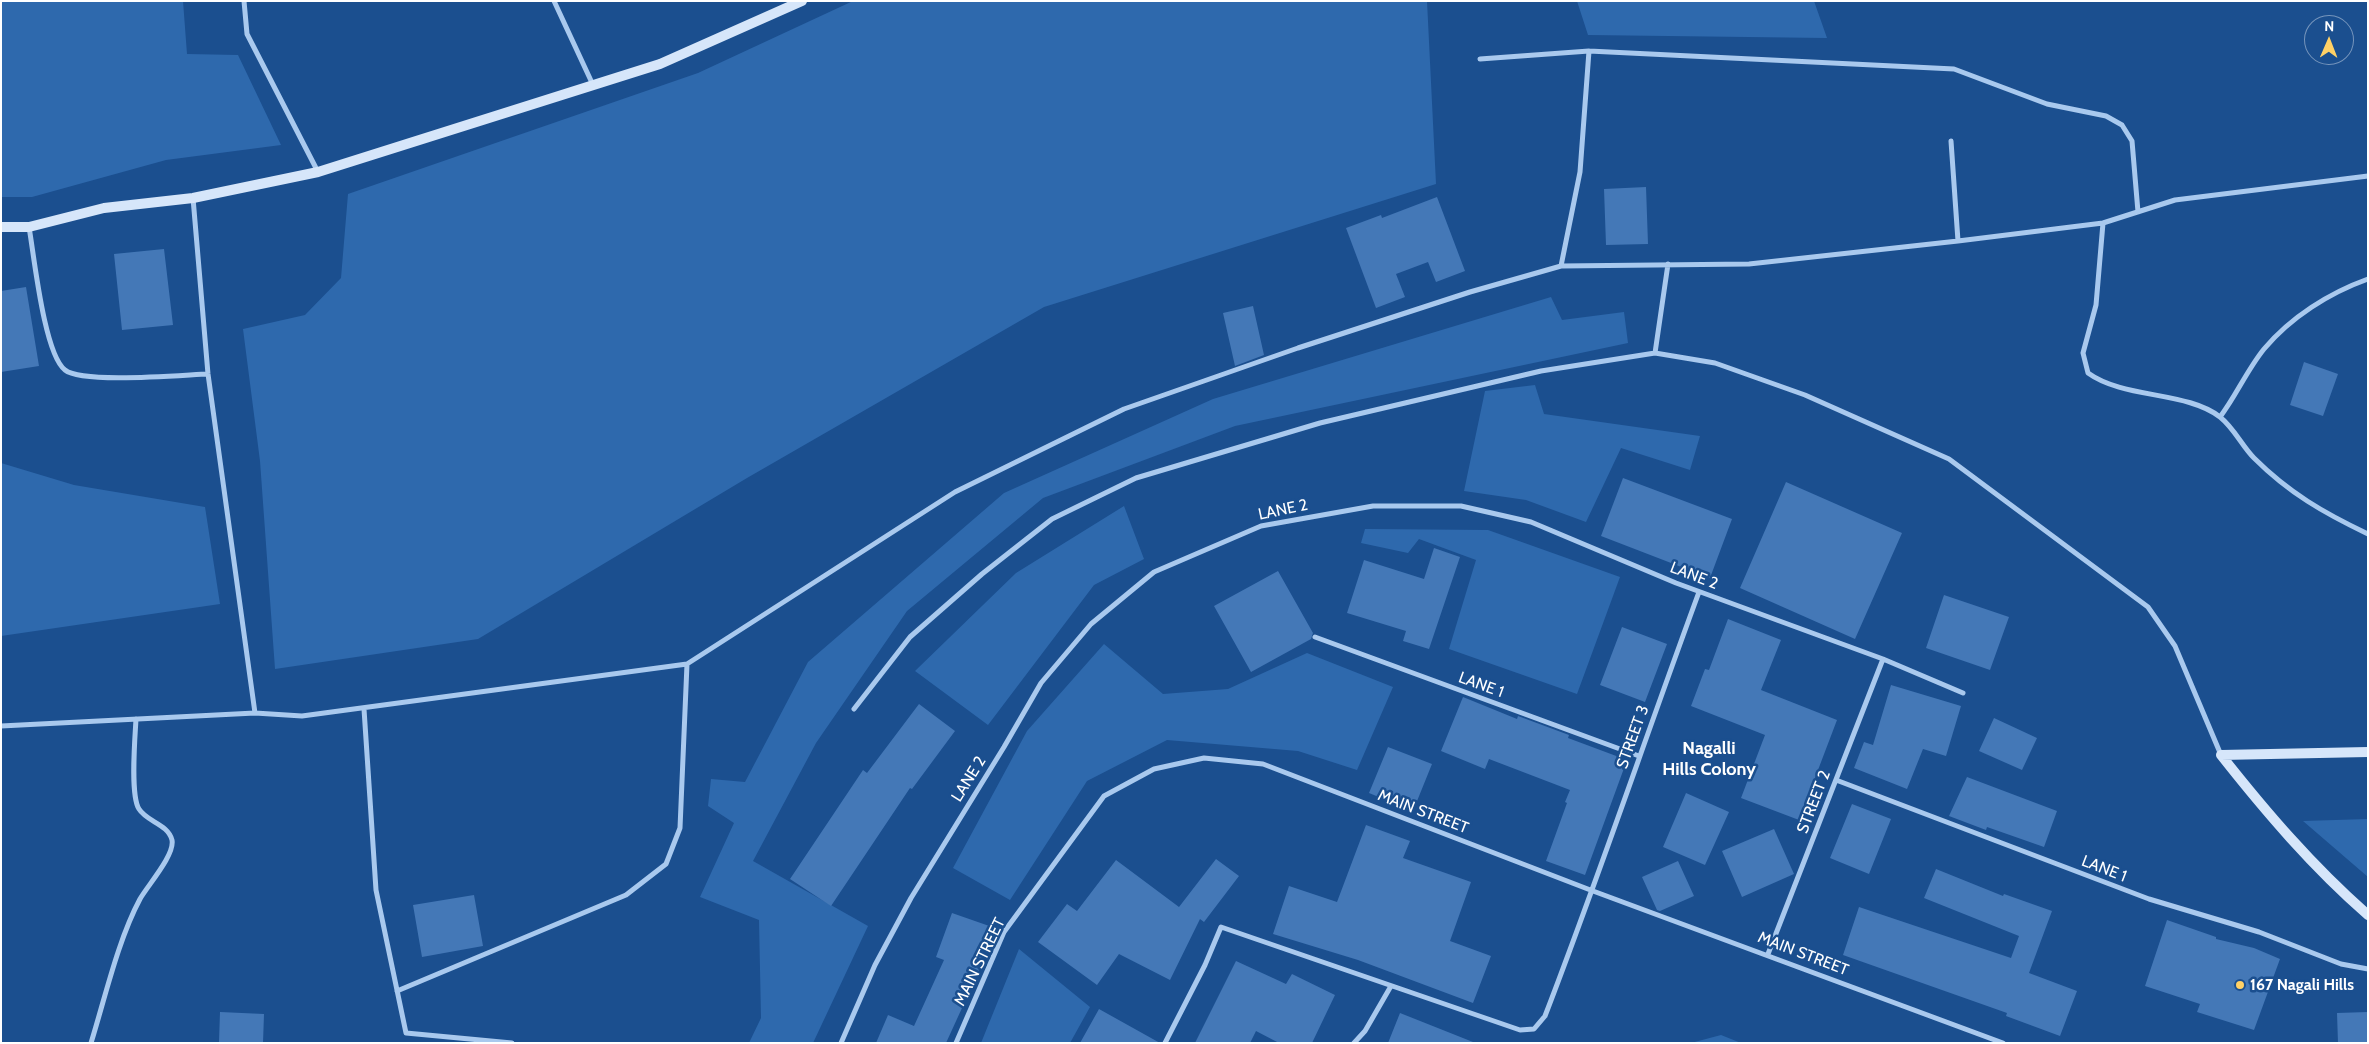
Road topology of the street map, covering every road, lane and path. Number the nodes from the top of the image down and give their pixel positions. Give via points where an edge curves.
1 (244, 1) edge
2 (554, 1) edge
3 (802, 1) edge
4 (1589, 51) junction
5 (1480, 59) dead end
6 (593, 85) junction
7 (1951, 141) dead end
8 (318, 172) junction
9 (2368, 176) edge
10 (192, 198) junction
11 (2138, 212) junction
12 (2103, 223) junction
13 (1, 227) edge
14 (29, 227) junction
15 (1958, 240) junction
16 (1668, 264) junction
17 (1561, 266) junction
18 (2368, 279) edge
19 (1655, 353) junction
20 (208, 374) junction
21 (2220, 417) junction
22 (2368, 534) edge
23 (1699, 592) junction
24 (1315, 637) dead end
25 (1883, 659) junction
26 (687, 664) junction
27 (1962, 693) dead end
28 (364, 709) junction
29 (854, 709) dead end
30 (255, 713) junction
31 (136, 719) junction
32 (1, 726) edge
33 (2368, 752) edge
34 (2221, 755) junction
35 (1639, 756) junction
36 (1836, 780) junction
37 (1593, 891) junction
38 (2368, 914) edge
39 (1768, 954) junction
40 (2368, 969) edge
41 (1391, 986) junction
42 (397, 992) junction
43 (91, 1043) edge
44 (512, 1043) edge
45 (841, 1043) edge
46 (956, 1043) edge
47 (1165, 1043) edge
48 (1354, 1043) edge
49 (2003, 1043) edge

1 - 8 street via 247,34
2 - 6 street
3 - 6 street via 660,64
4 - 5 street
4 - 11 street via 1954,69 2047,104 2106,116 2122,125 2132,141
4 - 17 street via 1580,172
6 - 8 street
7 - 15 street
8 - 10 street
9 - 11 street via 2176,200
10 - 14 street via 104,208
10 - 20 street
11 - 12 street
12 - 15 street
12 - 21 street via 2096,305 2083,353 2088,373 2102,383 2199,406
13 - 14 street
14 - 20 street via 49,341 66,372 93,377
15 - 16 street via 1749,264
16 - 17 street
16 - 19 street
17 - 26 street via 1307,345 1124,409 955,492
18 - 21 street via 2348,286 2301,314 2264,350
19 - 29 street via 1541,372 1320,423 1136,478 1052,519 982,574 910,637
19 - 34 street via 1716,363 1805,395 1949,459 2148,607 2175,646
20 - 30 street
21 - 22 street via 2252,457 2281,484 2318,510
23 - 25 street, LANE 2
23 - 35 street, STREET 3
23 - 45 street, LANE 2 via 1531,522 1461,506 1373,506 1261,526 1154,572 1091,624 1041,682 911,898 875,965
24 - 35 street, LANE 1
25 - 27 street, LANE 2
25 - 36 street, STREET 2
26 - 28 street
26 - 42 street via 680,828 666,864 626,895
28 - 30 street via 302,716
28 - 42 street via 376,890
30 - 31 street
31 - 32 street
31 - 43 street via 134,797 139,810 165,828 172,840 171,852 140,899 124,938
33 - 34 street
34 - 38 street via 2269,816
35 - 37 street, STREET 3
36 - 39 street, STREET 2
36 - 40 street, LANE 1 via 2149,899 2259,932 2342,964
37 - 39 street, MAIN STREET
37 - 41 street, STREET 3 via 1545,1016 1534,1029 1520,1030
37 - 46 street, MAIN STREET via 1263,764 1204,758 1154,769 1104,796 1004,932
39 - 49 street, MAIN STREET
41 - 47 street, STREET 3 via 1221,927
41 - 48 street via 1366,1031
42 - 44 street via 406,1033

